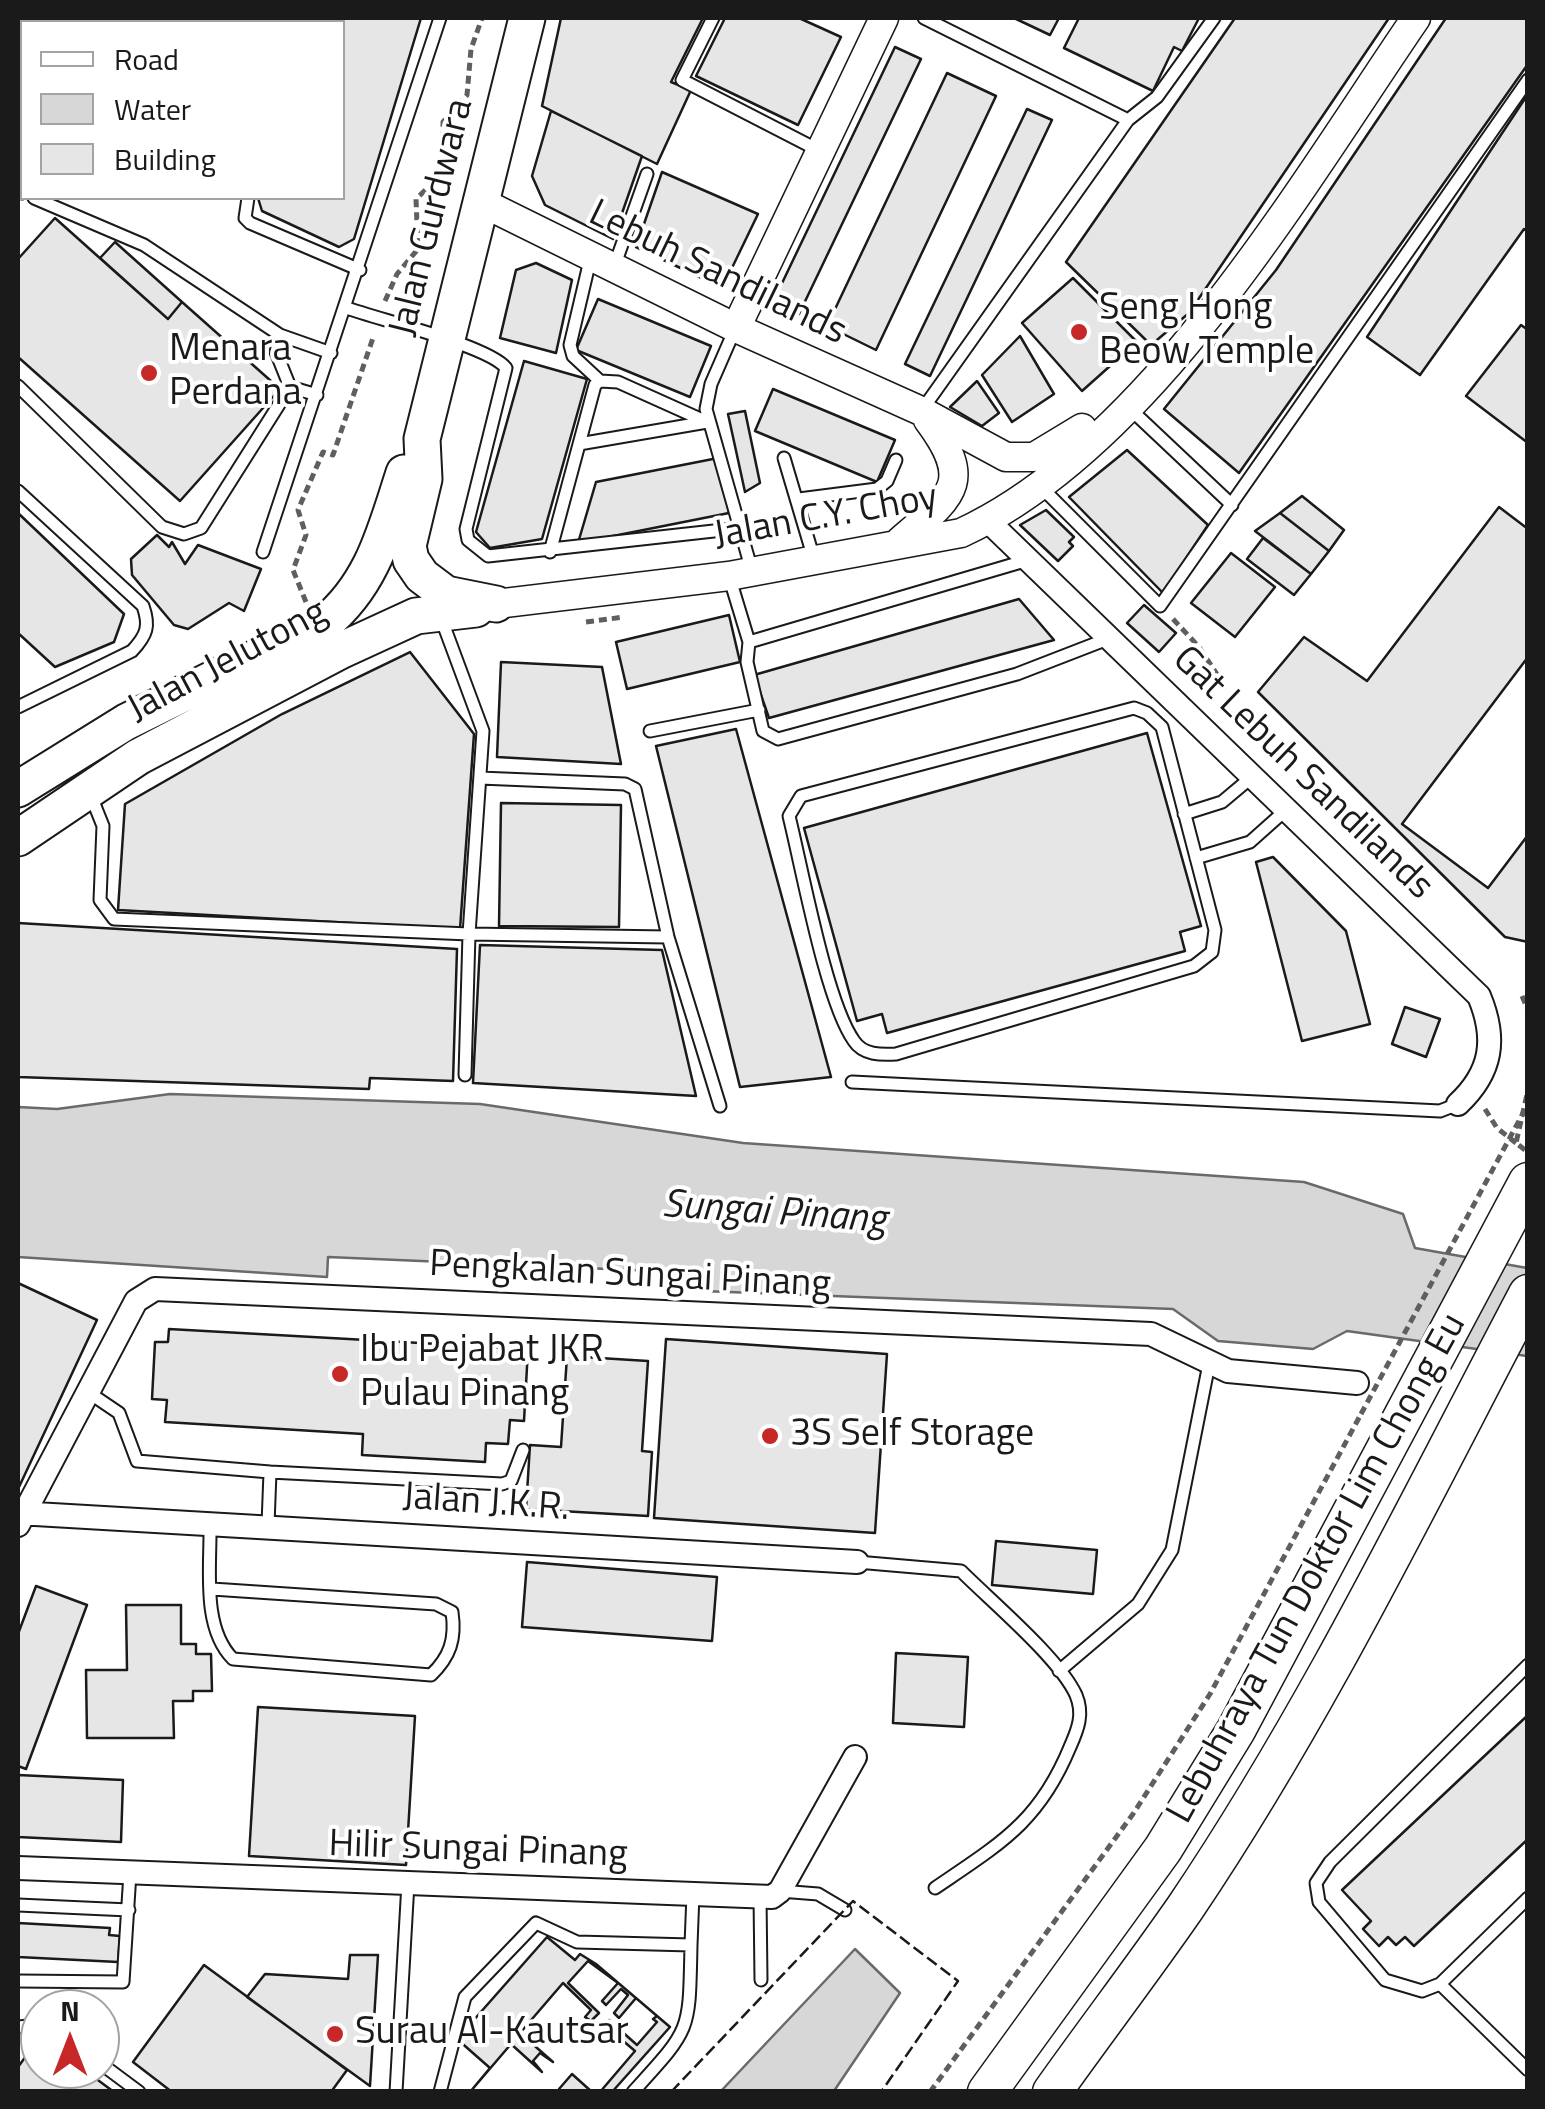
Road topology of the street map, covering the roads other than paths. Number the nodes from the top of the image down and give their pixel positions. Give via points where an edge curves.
1 (440, 18) edge
2 (713, 18) edge
3 (884, 18) edge
4 (924, 18) edge
5 (1214, 18) edge
6 (1416, 18) edge
7 (520, 26) edge
8 (1528, 80) edge
9 (1128, 120) junction
10 (820, 151) junction
11 (647, 174) dead end
12 (39, 200) edge
13 (248, 200) edge
14 (481, 202) junction
15 (603, 262) junction
16 (360, 270) junction
17 (347, 308) junction
18 (736, 328) junction
19 (280, 335) junction
20 (447, 340) junction
21 (332, 353) junction
22 (600, 380) junction
23 (18, 386) edge
24 (290, 387) junction
25 (317, 395) junction
26 (1128, 406) junction
27 (921, 411) junction
28 (707, 422) junction
29 (422, 440) junction
30 (579, 444) junction
31 (1059, 444) joint
32 (784, 458) dead end
33 (896, 460) dead end
34 (1038, 483) junction
35 (18, 492) edge
36 (799, 499) junction
37 (1232, 506) junction
38 (987, 520) junction
39 (741, 528) junction
40 (898, 542) junction
41 (263, 552) dead end
42 (550, 552) junction
43 (814, 559) junction
44 (1028, 560) junction
45 (740, 574) junction
46 (496, 604) junction
47 (347, 606) joint
48 (440, 613) junction
49 (1110, 638) junction
50 (749, 642) junction
51 (18, 706) edge
52 (759, 710) junction
53 (650, 731) dead end
54 (1253, 776) junction
55 (480, 778) junction
56 (88, 787) junction
57 (18, 789) edge
58 (1287, 809) junction
59 (1184, 814) junction
60 (18, 838) edge
61 (1196, 858) junction
62 (469, 934) junction
63 (668, 937) junction
64 (466, 1075) dead end
65 (852, 1082) dead end
66 (1466, 1096) joint
67 (720, 1106) dead end
68 (1528, 1182) edge
69 (1528, 1294) edge
70 (1210, 1364) junction
71 (1357, 1383) dead end
72 (88, 1392) junction
73 (523, 1450) dead end
74 (270, 1472) junction
75 (19, 1517) edge
76 (210, 1523) junction
77 (268, 1525) junction
78 (857, 1562) joint
79 (212, 1589) junction
80 (1528, 1665) edge
81 (1059, 1671) junction
82 (854, 1756) dead end
83 (18, 1868) edge
84 (130, 1873) junction
85 (408, 1883) junction
86 (935, 1888) dead end
87 (694, 1894) junction
88 (770, 1894) junction
89 (1528, 1898) edge
90 (18, 1905) edge
91 (129, 1910) junction
92 (844, 1910) dead end
93 (691, 1945) junction
94 (761, 1980) dead end
95 (18, 1981) edge
96 (1440, 1984) junction
97 (1528, 2070) edge
98 (396, 2092) edge
99 (440, 2092) edge
100 (632, 2092) edge
101 (988, 2092) edge
102 (1052, 2092) edge

1 - 16 lane
2 - 10 lane via 682,80
3 - 10 street
4 - 9 lane
5 - 9 lane via 1157,98
6 - 26 street, Jalan C.Y. Choy via 1234,284
7 - 14 main road, Jalan Gurdwara
8 - 37 lane
9 - 27 lane
10 - 18 street
11 - 15 lane
12 - 19 lane via 144,245
13 - 16 lane via 250,223
14 - 15 street, Lebuh Sandilands
14 - 20 main road, Jalan Gurdwara
15 - 18 street, Lebuh Sandilands
15 - 22 lane via 570,345
16 - 17 lane
17 - 20 lane
17 - 21 lane
18 - 27 street, Lebuh Sandilands
18 - 28 lane via 711,384
19 - 21 lane
19 - 24 lane via 276,352
20 - 29 main road, Jalan Gurdwara
20 - 42 lane via 506,368 468,540 488,556
21 - 25 lane
22 - 28 lane
22 - 30 lane
23 - 24 lane via 162,527 184,534 201,528
24 - 25 lane
25 - 41 lane
26 - 31 street, Jalan C.Y. Choy via 1097,417
26 - 34 street, Jalan C.Y. Choy
26 - 37 lane
27 - 31 street, Lebuh Sandilands via 1006,456 1034,458
27 - 40 street via 950,451 956,478 942,505
28 - 30 lane
28 - 39 lane
29 - 46 main road, Jalan Gurdwara via 424,479 408,546 412,560 446,594
29 - 47 main road, Jalan Gurdwara via 406,466 374,563
30 - 42 lane
32 - 36 lane
33 - 36 lane via 877,489
34 - 37 lane via 1160,606
34 - 38 street, Jalan C.Y. Choy
35 - 51 lane via 143,606 148,623 132,651
36 - 43 lane
38 - 40 street, Jalan C.Y. Choy via 961,532
38 - 44 street, Gat Lebuh Sandilands
39 - 42 lane
39 - 45 lane
40 - 43 street, Jalan C.Y. Choy
43 - 45 street, Jalan C.Y. Choy
44 - 49 street, Gat Lebuh Sandilands
44 - 50 lane
45 - 46 street, Jalan C.Y. Choy
45 - 50 lane
46 - 48 main road, Jalan Jelutong
47 - 57 main road, Jalan Jelutong via 324,624 126,722
48 - 55 lane via 482,719
48 - 56 main road, Jalan Jelutong via 396,623
49 - 52 lane via 1016,674 778,739 766,736
49 - 54 street, Gat Lebuh Sandilands
50 - 52 lane via 746,662
52 - 53 lane
54 - 58 street, Gat Lebuh Sandilands
54 - 59 lane via 1222,802
55 - 62 lane
55 - 63 lane via 631,785
56 - 60 main road, Jalan Jelutong
56 - 62 lane via 103,826 100,900 114,919
58 - 61 lane via 1250,842
58 - 66 street, Gat Lebuh Sandilands via 1478,996 1491,1036 1485,1068
59 - 61 lane
59 - 61 lane via 1162,727 1134,708 801,796 789,816 837,1002 854,1041 879,1055 1204,961 1215,942
62 - 63 lane
62 - 64 lane
63 - 67 lane
65 - 66 lane via 1440,1111
68 - 101 highway, Lebuhraya Tun Doktor Lim Chong Eu via 1306,1607 1163,1849
69 - 102 highway, Lebuhraya Tun Doktor Lim Chong Eu via 1351,1629 1185,1908
70 - 71 street, Pengkalan Sungai Pinang
70 - 72 street, Pengkalan Sungai Pinang via 1151,1334 155,1289 136,1300
70 - 81 lane via 1172,1550 1138,1604
72 - 74 lane via 119,1413 137,1461
72 - 75 street, Pengkalan Sungai Pinang
73 - 74 lane via 511,1480 502,1484
74 - 77 lane
75 - 76 street, Jalan J.K.R.
76 - 77 street, Jalan J.K.R.
76 - 79 lane
77 - 78 street, Jalan J.K.R.
78 - 81 lane, Jalan J.K.R. via 961,1571
79 - 79 lane via 215,1632 233,1659 431,1675 446,1661 455,1632 452,1612 436,1604
80 - 96 lane via 1316,1883 1319,1902 1385,1980 1422,1991
81 - 86 lane via 1080,1710 1052,1789 1012,1836
82 - 88 street
83 - 84 street, Hilir Sungai Pinang
84 - 85 street, Hilir Sungai Pinang
84 - 91 lane
85 - 87 street, Hilir Sungai Pinang
85 - 98 lane
87 - 88 street, Hilir Sungai Pinang
87 - 93 lane
88 - 92 lane via 818,1894
88 - 94 lane
89 - 96 lane
90 - 91 lane
91 - 95 lane via 123,1982
93 - 99 lane via 577,1942 543,1923 530,1925 464,1997
93 - 100 lane via 689,2021
96 - 97 lane

